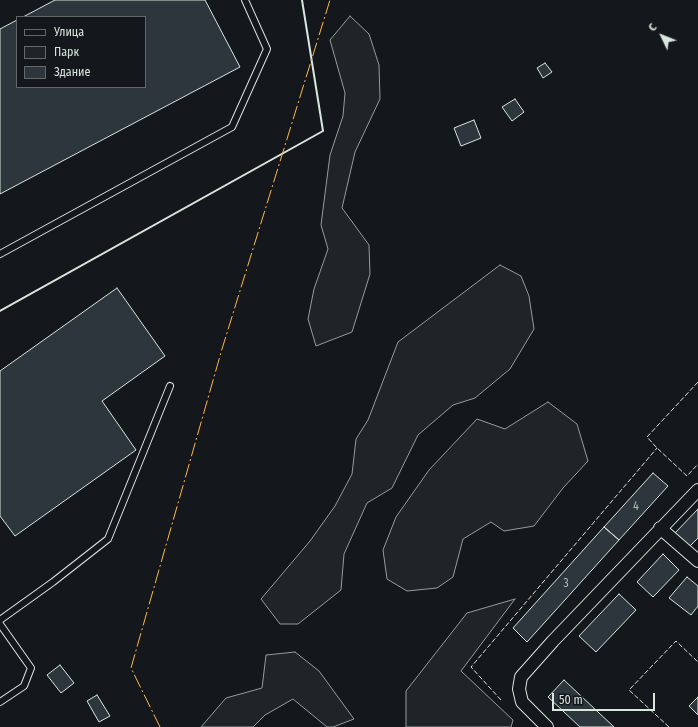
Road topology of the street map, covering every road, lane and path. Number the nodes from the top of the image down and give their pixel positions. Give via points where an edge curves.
1 (245, 0) edge
2 (0, 254) edge
3 (170, 386) dead end
4 (698, 490) edge
5 (660, 528) junction
6 (698, 561) edge
7 (0, 620) edge
8 (0, 624) edge
9 (0, 702) edge
10 (547, 727) edge

1 - 2 lane via 267,48 232,127
3 - 7 lane via 108,539
4 - 5 street
5 - 6 street
5 - 10 street via 521,677 519,689 522,702
8 - 9 lane via 31,668 24,686

